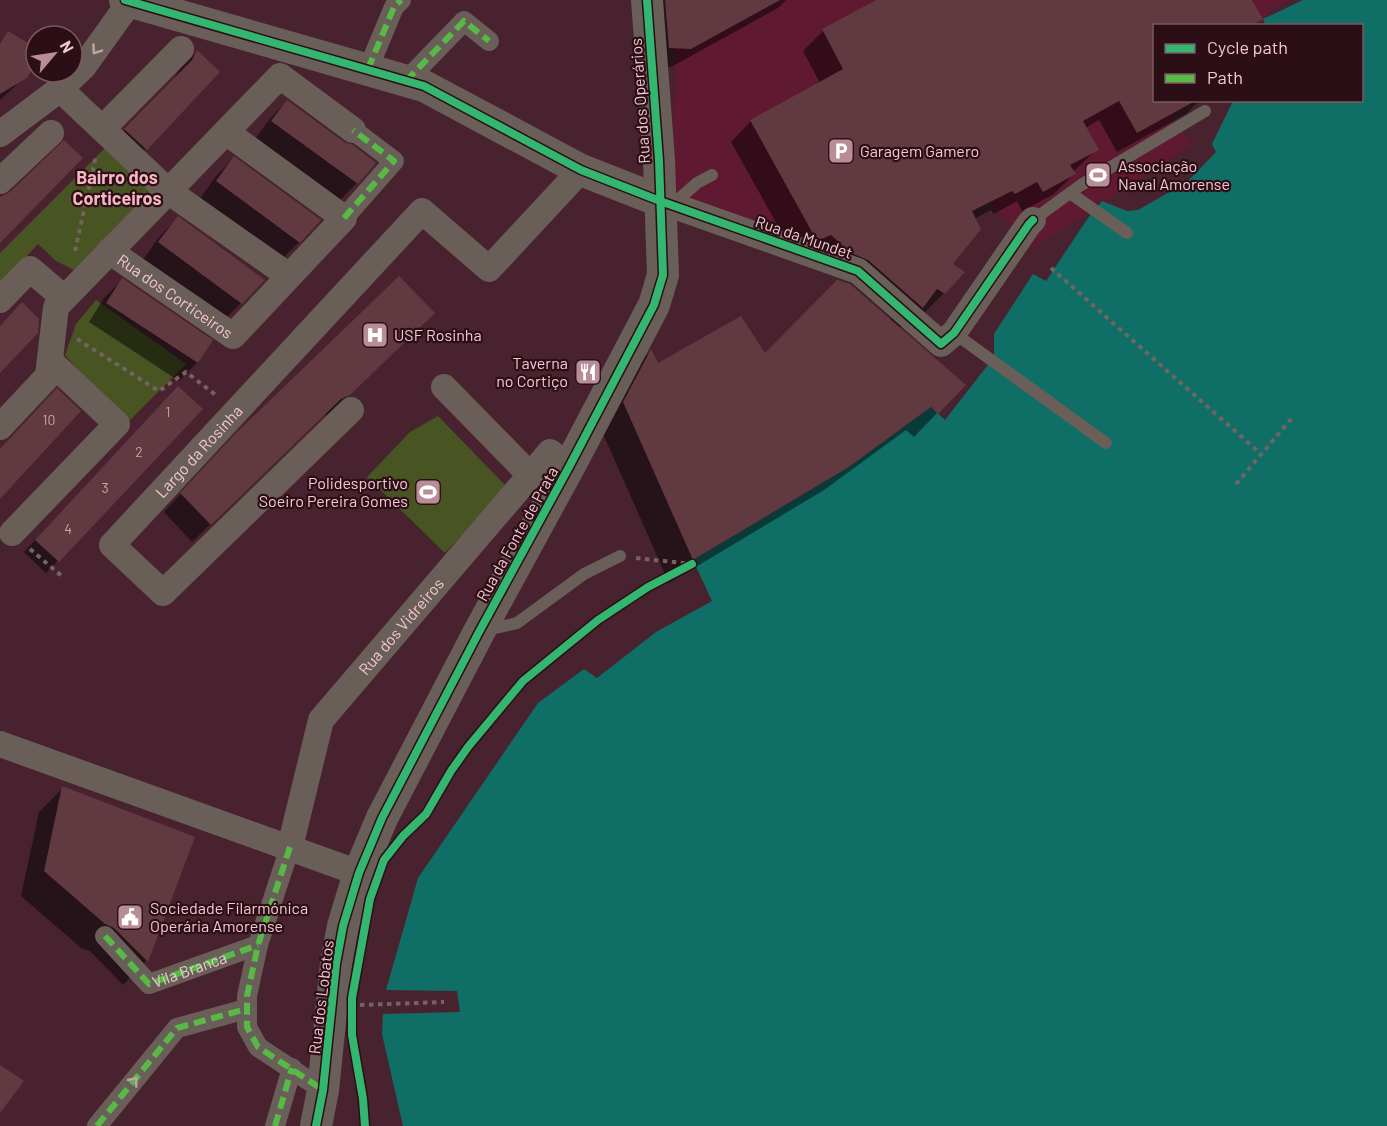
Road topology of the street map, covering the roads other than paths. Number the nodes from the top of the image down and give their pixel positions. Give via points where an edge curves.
1 (401, 0) edge
2 (647, 0) edge
3 (127, 1) edge
4 (489, 41) dead end
5 (181, 49) dead end
6 (368, 69) junction
7 (406, 81) junction
8 (60, 89) junction
9 (1205, 111) dead end
10 (102, 128) junction
11 (353, 130) joint
12 (226, 132) junction
13 (51, 133) dead end
14 (0, 134) edge
15 (581, 170) junction
16 (712, 175) dead end
17 (0, 181) edge
18 (168, 191) junction
19 (1070, 193) junction
20 (666, 203) junction
21 (344, 218) junction
22 (1033, 220) joint
23 (1127, 233) dead end
24 (109, 251) junction
25 (289, 276) junction
26 (64, 298) junction
27 (0, 300) edge
28 (954, 333) junction
29 (50, 361) junction
30 (444, 387) dead end
31 (351, 410) dead end
32 (0, 427) edge
33 (1106, 442) dead end
34 (569, 467) junction
35 (531, 476) junction
36 (12, 533) road end
37 (620, 556) road end
38 (479, 632) junction
39 (0, 744) edge
40 (290, 848) junction
41 (359, 873) junction
42 (105, 936) dead end
43 (258, 945) junction
44 (246, 1009) junction
45 (292, 1068) junction
46 (323, 1090) junction
47 (97, 1126) edge
48 (275, 1126) edge
49 (316, 1126) edge

1 - 6 street via 394,7
2 - 20 street, Rua dos Operários
3 - 6 street
3 -> 8 street via 84,66
4 - 7 street via 464,21
5 - 10 street
6 - 7 street
7 - 15 street via 424,86
8 - 10 street
8 - 14 street
9 - 19 lane
10 - 18 street
11 - 12 street, Rua dos Corticeiros via 280,76
11 - 21 street via 394,161
12 - 18 street, Rua dos Corticeiros
12 - 21 street
13 - 17 street
15 - 20 street
15 - 31 street, Largo da Rosinha via 489,269 422,211 112,545 163,593
16 - 20 lane
18 - 24 street, Rua dos Corticeiros
18 - 25 street
19 - 22 lane
19 - 23 lane
20 - 28 street, Rua da Mundet via 858,271 941,344
20 - 34 street, Rua da Fonte de Prata via 663,274 654,305
21 - 25 street, Rua dos Corticeiros
22 - 28 street
24 - 25 street, Rua dos Corticeiros via 233,336
24 - 26 street, Rua dos Corticeiros
26 - 27 street via 30,269
26 - 29 street, Rua dos Corticeiros via 56,307
28 - 33 lane
29 - 32 street, Rua dos Corticeiros via 48,375
29 - 36 street via 117,424
30 - 35 street
34 - 35 street, Rua dos Vidreiros via 550,452
34 - 38 street, Rua da Fonte de Prata
35 - 40 street, Rua dos Vidreiros via 321,720
37 - 38 lane via 584,574 517,623
38 - 41 street, Rua da Fonte de Prata via 382,818
39 - 40 street
40 - 41 street
40 - 43 street
41 - 46 street, Rua dos Lobatos via 336,964
42 - 43 street, Vila Branca via 149,984
43 - 44 street
44 - 45 street via 247,1027 258,1047
47 -> 44 street via 177,1028
45 - 46 street
45 - 48 street, Rua dos Lobatos
46 - 49 street, Rua dos Lobatos

